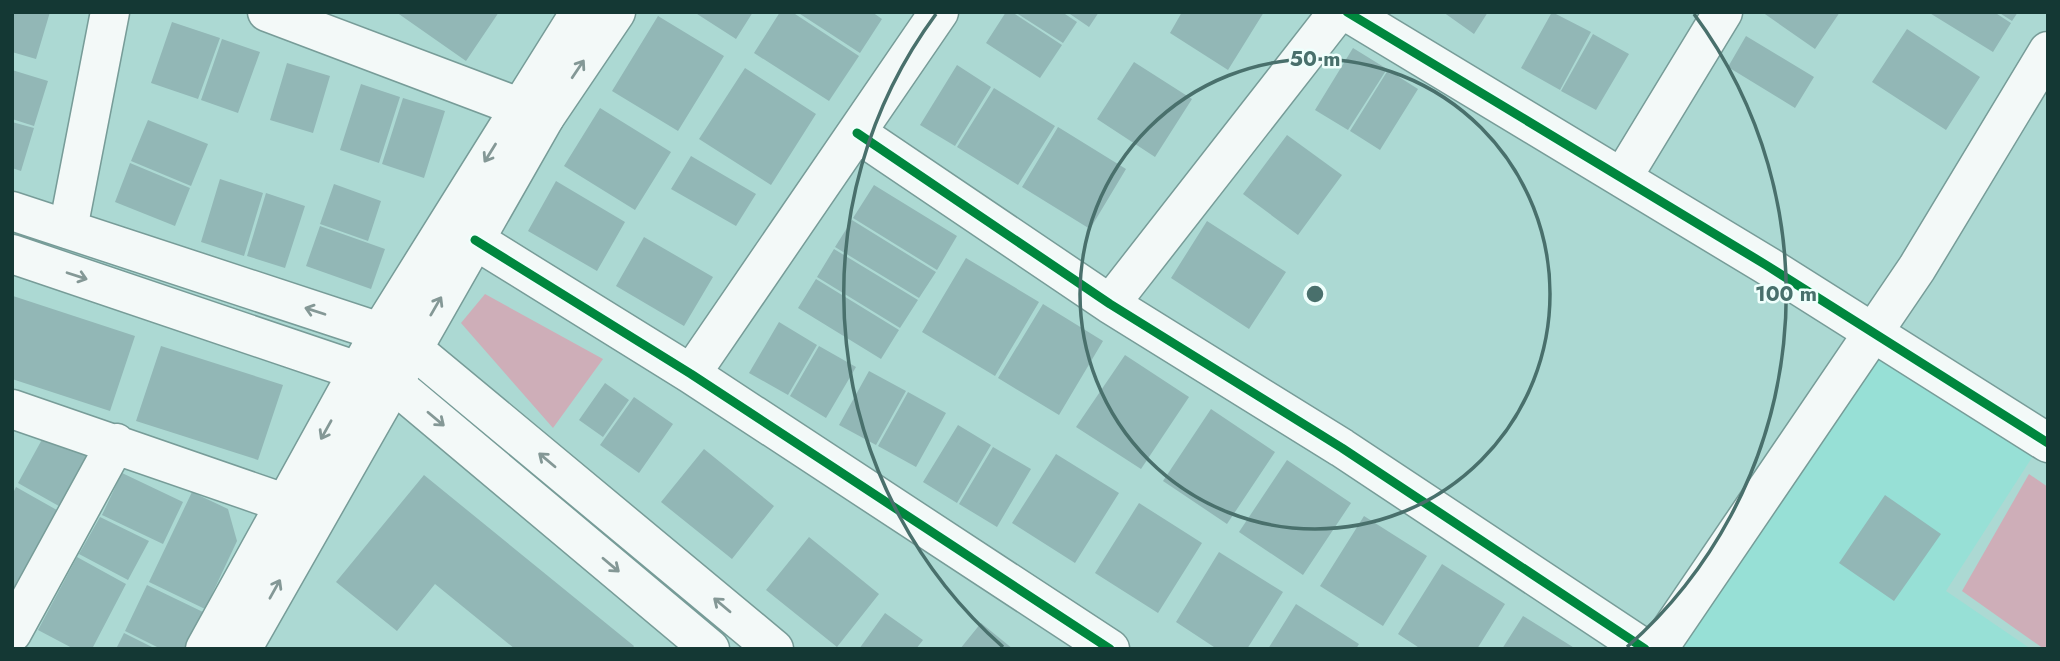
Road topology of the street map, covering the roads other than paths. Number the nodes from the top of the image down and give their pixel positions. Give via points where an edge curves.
1 (110, 12) edge
2 (267, 12) edge
3 (580, 12) edge
4 (616, 12) edge
5 (939, 12) edge
6 (1338, 12) edge
7 (1347, 12) edge
8 (1723, 12) edge
9 (341, 26) edge
10 (2048, 51) edge
11 (532, 112) junction
12 (857, 134) junction
13 (1622, 178) junction
14 (12, 211) edge
15 (68, 229) junction
16 (475, 240) junction
17 (12, 254) edge
18 (1110, 303) junction
19 (1873, 333) junction
20 (396, 340) junction
21 (691, 374) junction
22 (376, 377) junction
23 (12, 409) edge
24 (116, 443) junction
25 (2048, 443) edge
26 (301, 509) junction
27 (12, 633) edge
28 (205, 649) edge
29 (242, 649) edge
30 (710, 649) edge
31 (774, 649) edge
32 (1110, 649) edge
33 (1645, 649) edge
34 (1658, 649) edge

1 - 15 street
2 - 9 street
3 - 11 street
11 -> 4 street
5 - 12 street
6 - 18 street
7 - 13 street
8 - 13 street
9 - 11 street
10 - 19 street
11 - 16 street
11 -> 20 street
12 - 18 street
12 - 21 street
13 - 19 street
14 - 15 street
20 -> 15 street
20 -> 16 street
16 - 21 street
17 -> 22 street
18 - 33 street
19 - 25 street
19 - 34 street
20 - 22 street
31 -> 20 street
21 - 32 street
22 - 26 street
22 -> 30 street
23 - 24 street
24 - 26 street
24 - 27 street
26 - 28 street
29 -> 26 street

